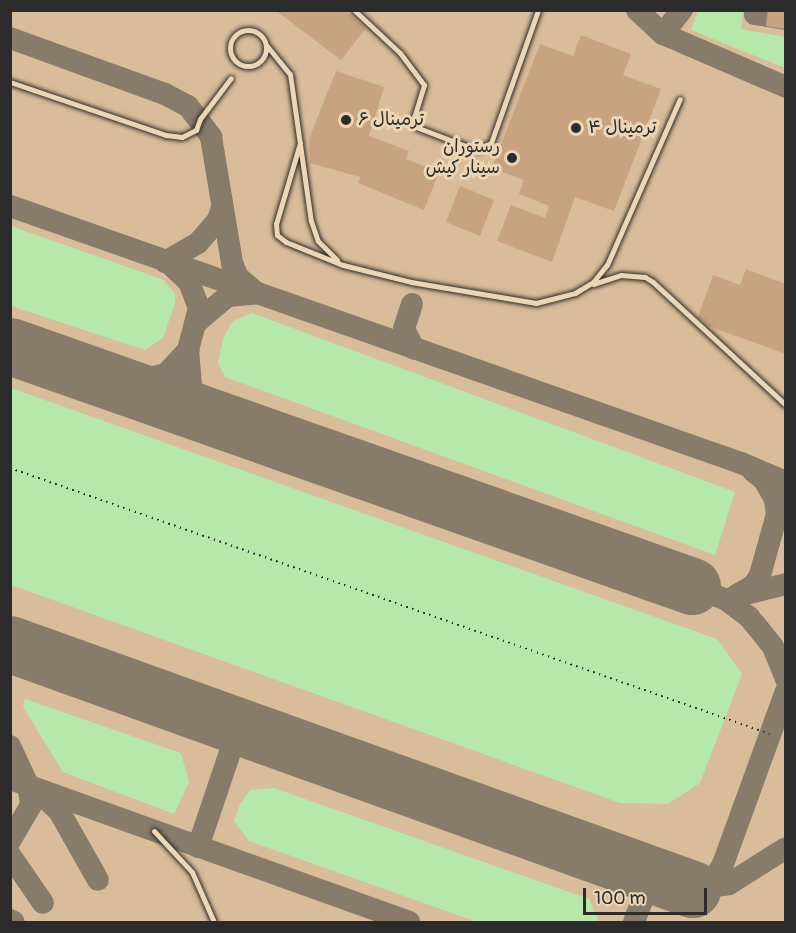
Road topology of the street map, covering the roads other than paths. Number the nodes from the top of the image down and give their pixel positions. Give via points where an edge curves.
1 (354, 10) edge
2 (538, 10) edge
3 (267, 46) junction
4 (231, 78) dead end
5 (10, 82) edge
6 (680, 99) dead end
7 (300, 143) junction
8 (343, 265) junction
9 (590, 285) junction
10 (786, 405) edge
11 (154, 831) dead end
12 (214, 922) edge

1 - 2 lane via 400,53 423,85 414,117 416,127 476,150 491,143
3 - 3 lane via 257,31 245,29 234,35 230,52 237,62 248,66 260,62
3 - 7 lane via 290,74
4 - 5 lane via 196,130 182,137
6 - 9 lane via 620,242
7 - 8 lane via 313,229 326,252
7 - 8 lane via 276,224 277,235
8 - 9 lane via 446,290 536,303 559,300
9 - 10 lane via 621,274 645,277
11 - 12 lane via 192,872

